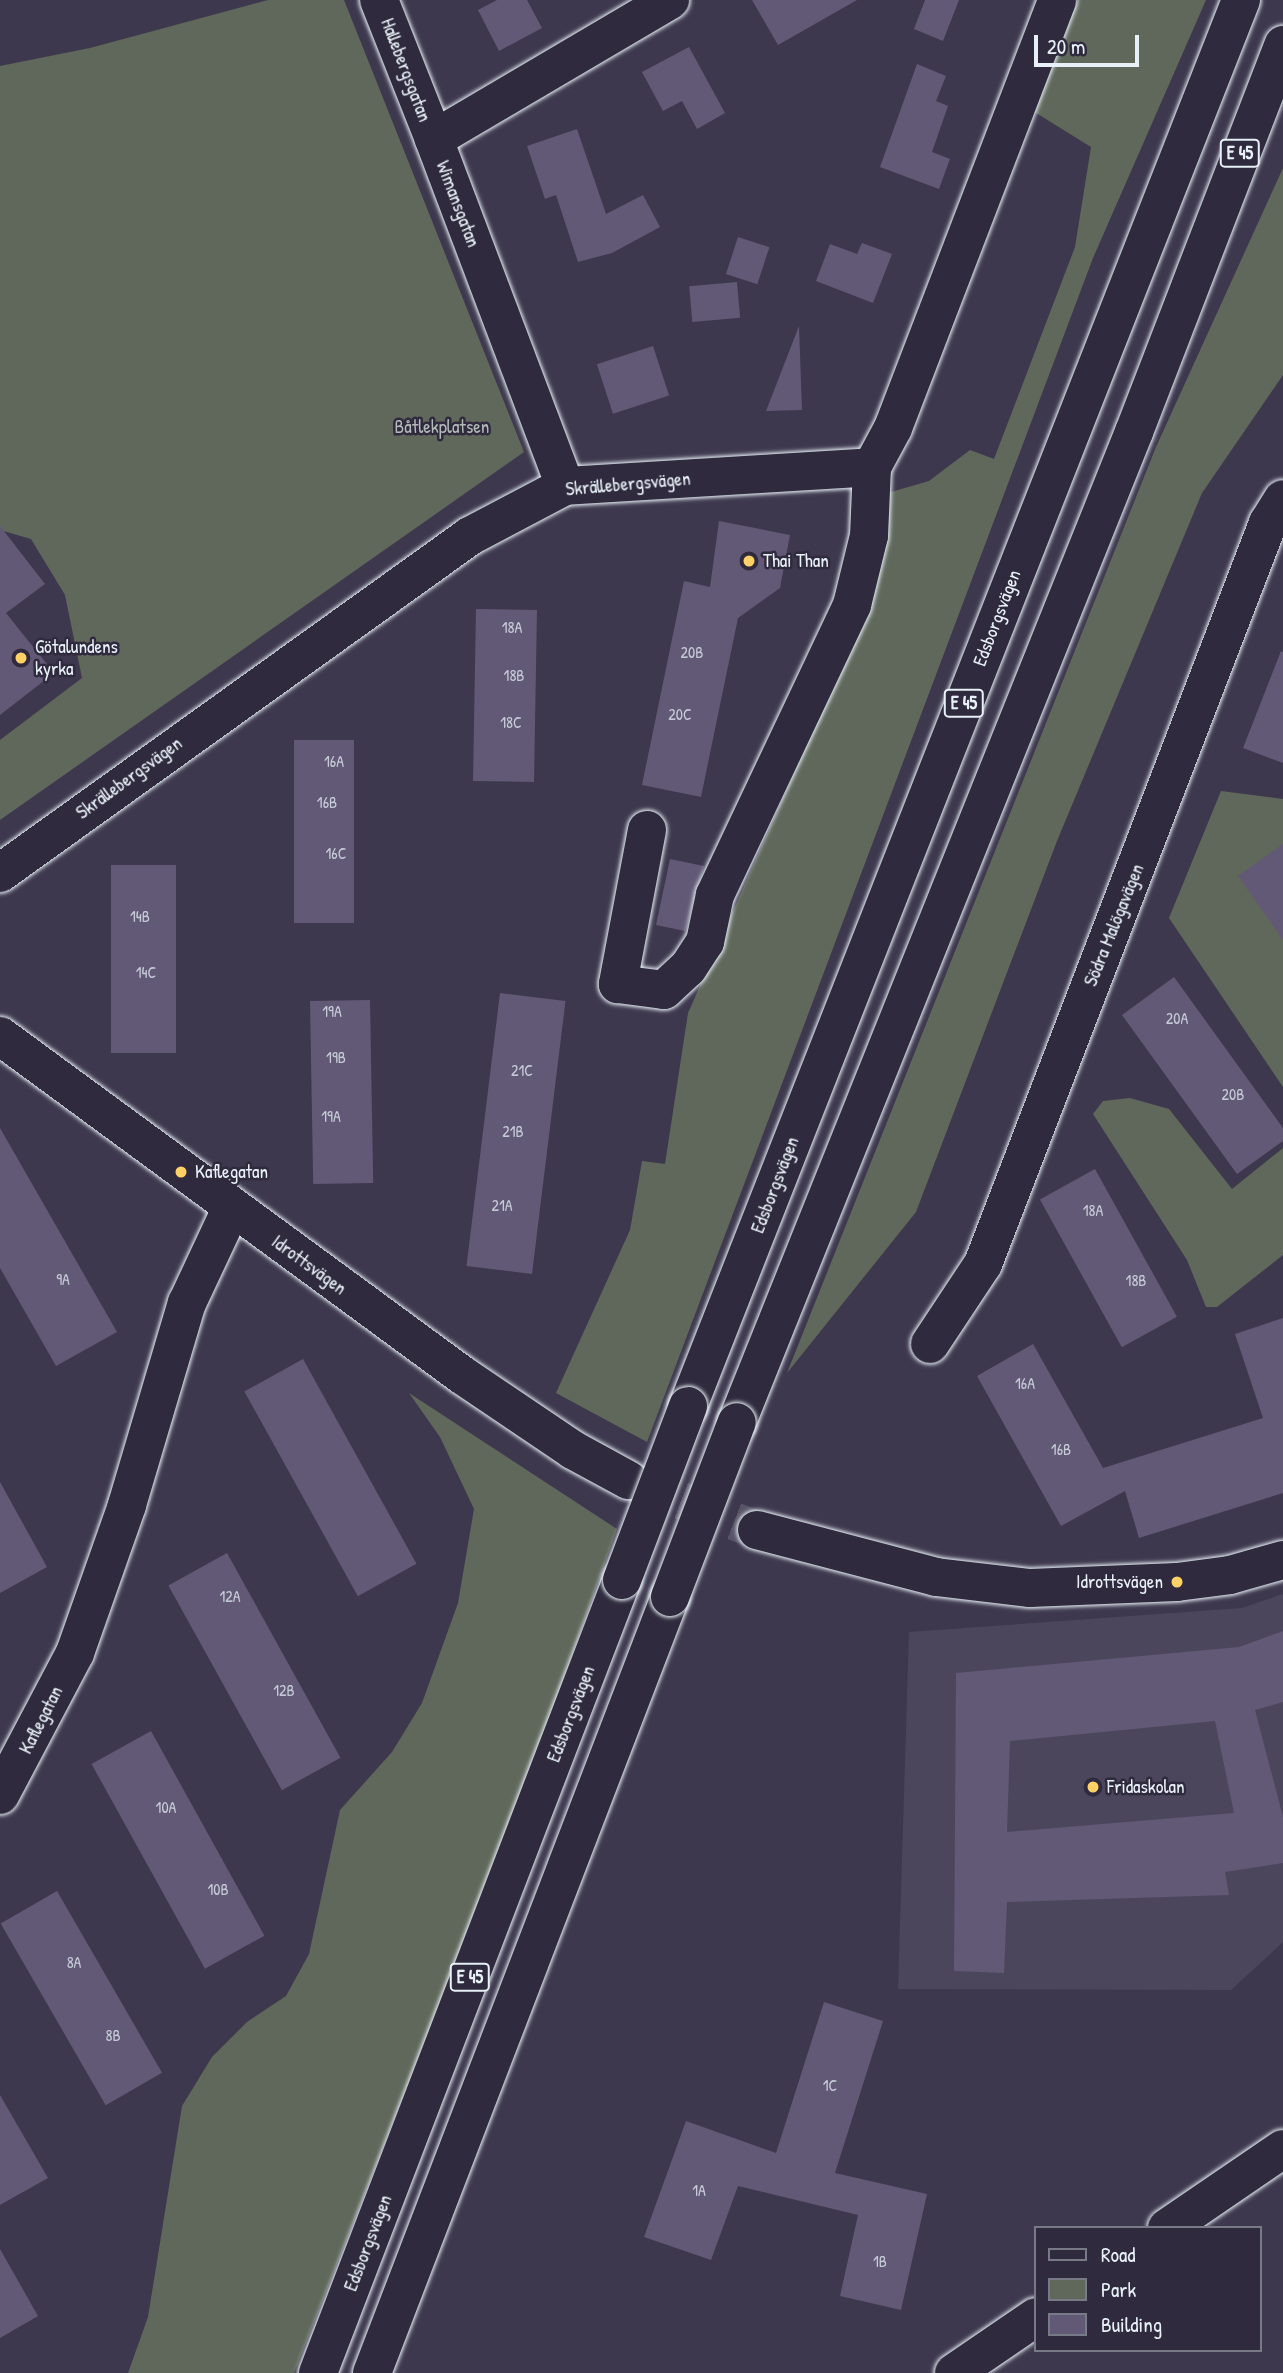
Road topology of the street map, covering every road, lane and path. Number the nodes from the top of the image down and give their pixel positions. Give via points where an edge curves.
1 (379, 0) edge
2 (670, 0) edge
3 (1057, 0) edge
4 (1241, 0) edge
5 (1283, 45) edge
6 (1276, 74) edge
7 (434, 139) junction
8 (872, 467) junction
9 (565, 486) junction
10 (1283, 499) edge
11 (647, 830) dead end
12 (0, 873) edge
13 (0, 1036) edge
14 (231, 1209) junction
15 (930, 1344) dead end
16 (628, 1480) tunnel mouth
17 (757, 1530) tunnel mouth
18 (1283, 1560) edge
19 (0, 1794) edge
20 (1283, 2149) edge
21 (1170, 2226) edge
22 (1034, 2318) edge
23 (318, 2373) edge
24 (372, 2373) edge
25 (954, 2373) edge

1 - 7 main road, Hallebergsgatan
2 - 7 main road, Wimansgatan
3 - 8 main road via 892,429
4 - 23 main road, Edsborgsvägen / E 45, bridge via 688,1406
5 - 6 main road, E 45
6 - 24 main road, E 45, bridge via 737,1422
7 - 9 main road, Wimansgatan
8 - 9 main road, Skrällebergsvägen
8 - 11 main road via 869,536 852,605 715,895 705,942 688,968 664,990 618,984
9 - 12 main road, Skrällebergsvägen via 470,536
10 - 15 main road, Södra Malögavägen via 1268,523 983,1264
13 - 14 main road, Idrottsvägen
14 - 16 main road, Idrottsvägen via 573,1450
14 - 19 main road, Kaflegatan via 187,1303 127,1505 75,1653
17 - 18 main road via 923,1575 1030,1588 1177,1582 1230,1575
20 - 21 main road
22 - 25 main road

